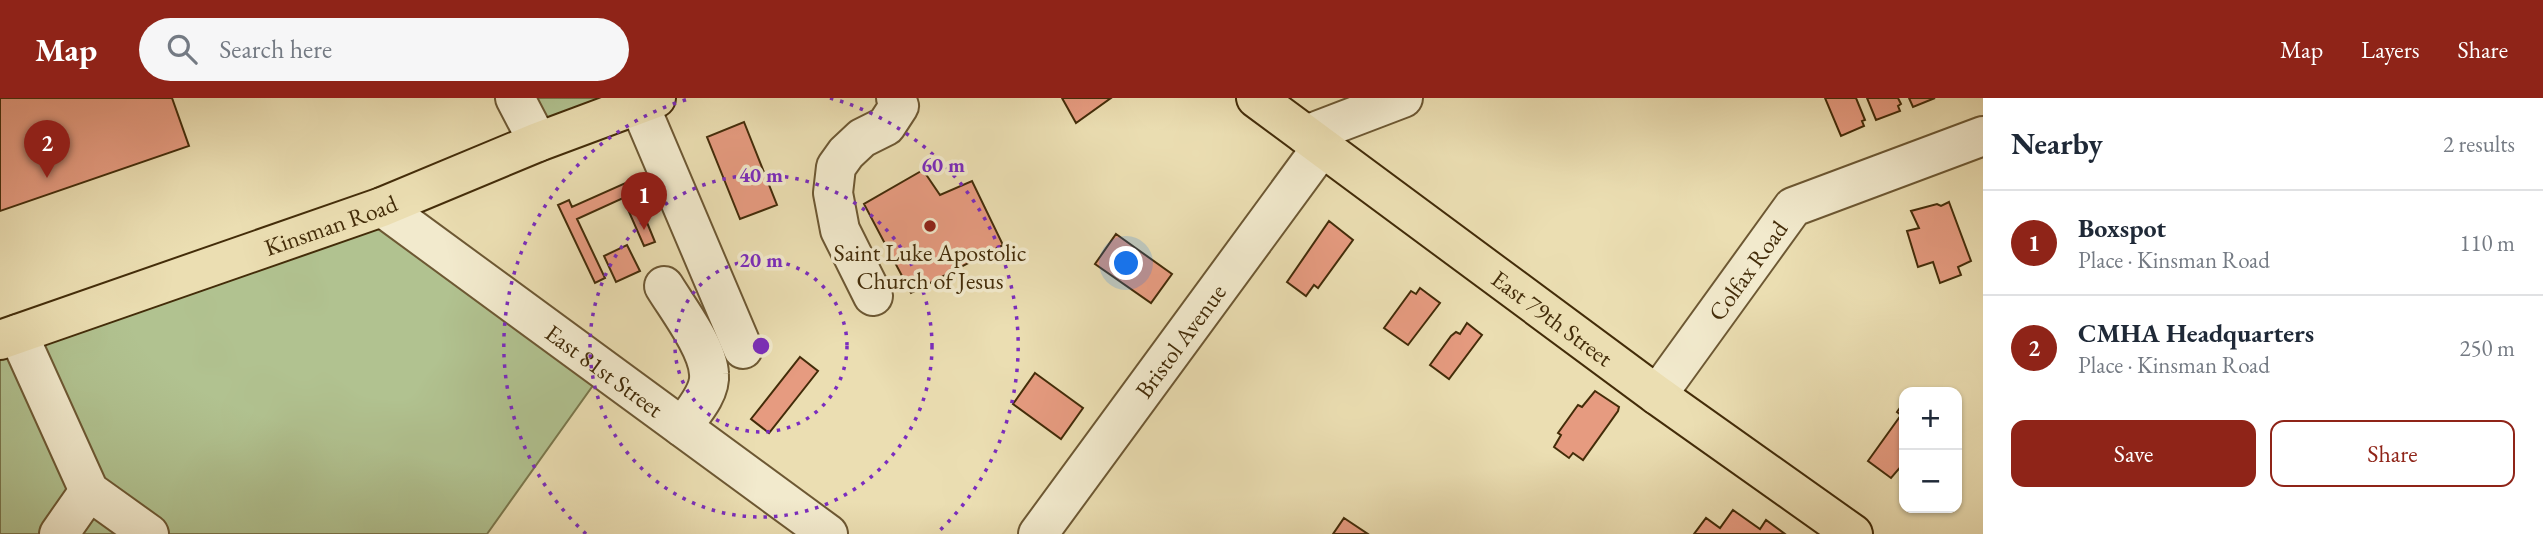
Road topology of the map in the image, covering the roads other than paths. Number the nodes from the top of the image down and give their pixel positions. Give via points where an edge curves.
1 (515, 98) edge
2 (896, 98) edge
3 (1256, 98) edge
4 (1403, 98) edge
5 (647, 101) edge
6 (1983, 136) edge
7 (1314, 141) junction
8 (538, 142) junction
9 (382, 207) junction
10 (664, 286) dead end
11 (873, 296) dead end
12 (9, 337) edge
13 (744, 349) dead end
14 (1657, 394) junction
15 (682, 427) junction
16 (89, 491) junction
17 (59, 534) edge
18 (149, 534) edge
19 (828, 534) edge
20 (1038, 534) edge
21 (1853, 534) edge

1 - 8 street
2 - 11 street via 899,106 886,126 862,138 836,167 833,193 840,230
3 - 7 main road, East 79th Street
4 - 7 street
5 - 8 main road, Kinsman Road
5 - 13 street
6 - 14 street, Colfax Road via 1793,207
7 - 14 main road, East 79th Street
7 - 20 street, Bristol Avenue
8 - 9 main road, Kinsman Road
9 - 12 main road, Kinsman Road
9 - 15 street, East 81st Street
10 - 15 street via 704,353 710,375 706,390
12 - 16 street
14 - 21 main road, East 79th Street
15 - 19 street, East 81st Street
16 - 17 street
16 - 18 street

